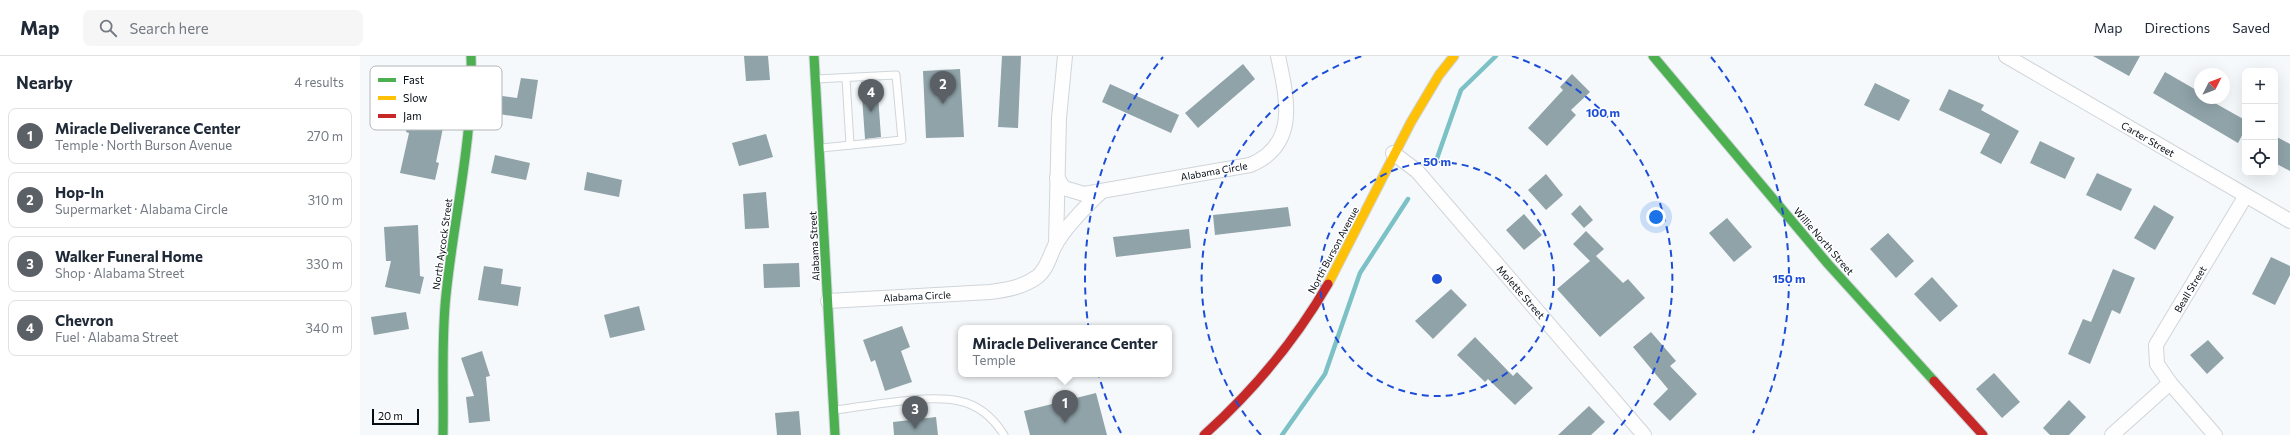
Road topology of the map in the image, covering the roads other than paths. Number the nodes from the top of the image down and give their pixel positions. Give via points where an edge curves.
1 (814, 56) edge
2 (1066, 56) edge
3 (1278, 56) edge
4 (1454, 56) edge
5 (1653, 56) edge
6 (2006, 56) edge
7 (846, 78) junction
8 (816, 79) junction
9 (467, 130) edge
10 (850, 145) junction
11 (820, 148) junction
12 (1393, 153) junction
13 (1057, 178) junction
14 (1102, 191) junction
15 (2245, 197) junction
16 (2290, 221) edge
17 (1056, 244) junction
18 (828, 301) junction
19 (2170, 383) junction
20 (834, 410) junction
21 (442, 435) edge
22 (835, 435) edge
23 (1004, 435) edge
24 (1204, 435) edge
25 (1644, 435) edge
26 (1983, 435) edge
27 (2112, 435) edge
28 (2215, 435) edge

1 - 8 street, Alabama Street
2 - 13 street, Alabama Circle via 1059,118
3 - 14 street, Alabama Circle via 1287,112 1283,133 1275,149 1265,159 1250,165
4 - 12 street, North Burson Avenue via 1417,110
5 - 26 street, Willie North Street via 1828,264
6 - 15 street, Carter Street
7 - 8 lane
7 - 10 lane
7 - 10 lane via 896,75 902,140
8 - 11 street, Alabama Street
9 - 21 street, North Aycock Street via 446,296
10 - 11 lane
11 - 18 street, Alabama Street
12 - 24 street, North Burson Avenue via 1334,276 1306,320 1244,398
12 - 25 street, Molette Street via 1417,171
13 - 14 street, Alabama Circle via 1064,188 1073,192 1084,194
13 - 17 street, Alabama Circle
14 - 17 street, Alabama Circle via 1074,218
15 - 16 street, Carter Street
15 - 19 street, Beall Street via 2156,345 2157,364
17 - 18 street, Alabama Circle via 1046,266 1038,276 1014,288 990,292
18 - 20 street, Alabama Street
19 - 27 street
19 - 28 street, Beall Street
20 - 22 street, Alabama Street
20 - 23 lane via 930,399 960,401 984,412

